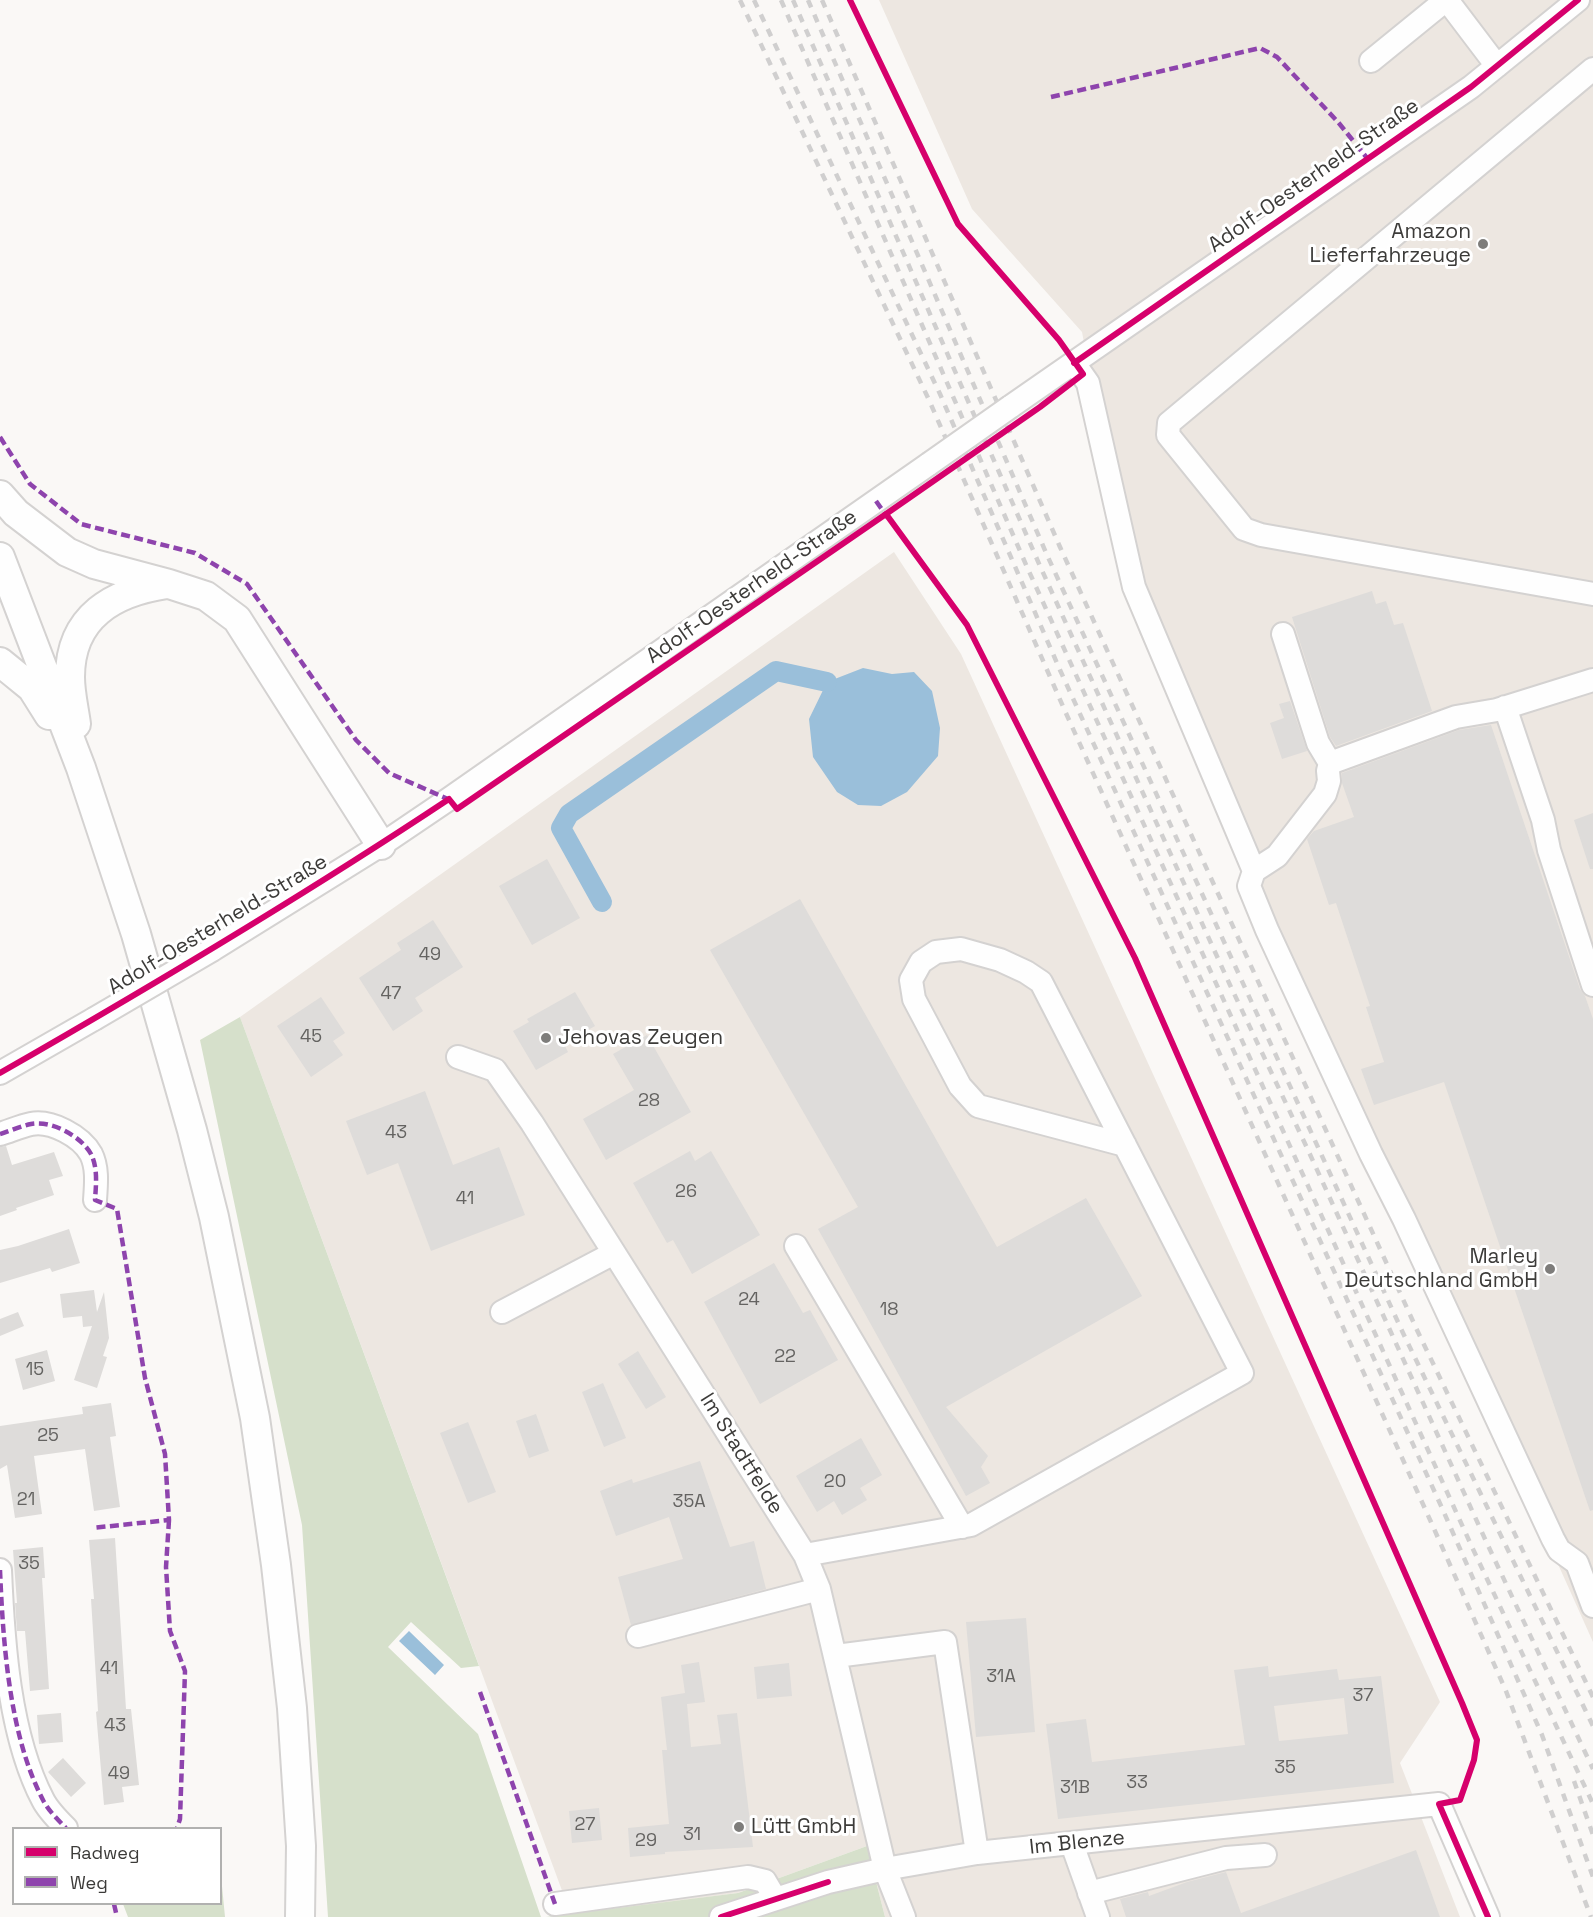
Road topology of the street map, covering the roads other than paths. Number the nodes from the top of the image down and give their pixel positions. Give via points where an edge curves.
1 (1447, 0) edge
2 (1578, 0) edge
3 (1371, 61) dead end
4 (1497, 66) junction
5 (1593, 69) edge
6 (1074, 363) junction
7 (0, 495) edge
8 (0, 557) edge
9 (169, 584) junction
10 (1593, 594) edge
11 (1283, 634) dead end
12 (0, 662) edge
13 (1593, 680) edge
14 (1505, 707) junction
15 (1330, 763) junction
16 (81, 768) junction
17 (381, 844) junction
18 (1254, 871) junction
19 (1593, 985) edge
20 (458, 1057) dead end
21 (0, 1073) edge
22 (0, 1134) edge
23 (1125, 1145) junction
24 (95, 1200) dead end
25 (796, 1246) dead end
26 (614, 1253) junction
27 (502, 1312) dead end
28 (962, 1527) junction
29 (805, 1555) junction
30 (1585, 1562) edge
31 (0, 1570) edge
32 (819, 1588) junction
33 (1593, 1606) edge
34 (638, 1636) dead end
35 (836, 1656) junction
36 (65, 1827) edge
37 (1072, 1844) junction
38 (977, 1853) junction
39 (1265, 1855) dead end
40 (885, 1869) junction
41 (1089, 1893) junction
42 (775, 1899) junction
43 (555, 1904) dead end
44 (300, 1917) edge
45 (721, 1917) edge
46 (904, 1917) edge
47 (1098, 1917) edge
48 (1488, 1917) edge

1 - 3 street
1 - 4 street
2 - 4 street, Adolf-Oesterheld-Straße
4 - 6 street, Adolf-Oesterheld-Straße
5 - 10 street via 1168,423 1168,435 1244,529
6 - 17 street, Adolf-Oesterheld-Straße, bridge
6 - 18 street via 1088,383 1134,587
7 - 9 main road via 16,513 68,552 94,564
8 - 16 main road
9 - 16 main road via 121,595 97,610 84,627 75,647 70,676
9 - 17 main road via 207,596 237,619
11 - 15 street via 1318,743
12 - 16 main road via 32,688
13 - 14 street
14 - 15 street via 1456,717
14 - 19 street
15 - 18 street via 1325,794 1277,856
16 - 44 main road via 139,945 192,1130 255,1418 292,1708 301,1846
17 - 21 street, Adolf-Oesterheld-Straße, bridge via 212,950
18 - 30 street via 1249,886 1267,930 1558,1550
20 - 26 street, Im Stadtfelde via 495,1070
22 - 24 street via 43,1124 78,1140 91,1154 96,1172
23 - 23 street via 1041,982 1000,960 961,949 936,952 921,962 911,980 914,999 960,1086 978,1106
23 - 28 street via 1242,1373
25 - 28 street
26 - 27 street
26 - 29 street, Im Stadtfelde
28 - 29 street
29 - 32 street, Im Stadtfelde
30 - 33 street
31 - 36 street via 3,1638 20,1742 43,1801
32 - 34 street
32 - 35 street, Im Stadtfelde
35 - 38 street via 945,1642
35 - 40 street, Im Stadtfelde
37 - 38 street, Im Blenze
37 - 41 street
37 - 48 street, Im Blenze via 1439,1804
38 - 40 street, Im Blenze
39 - 41 street via 1226,1858
40 - 42 street, Im Blenze
40 - 46 street, Im Stadtfelde
41 - 47 street
42 - 43 street via 765,1881 748,1877
42 - 45 street, Im Blenze

